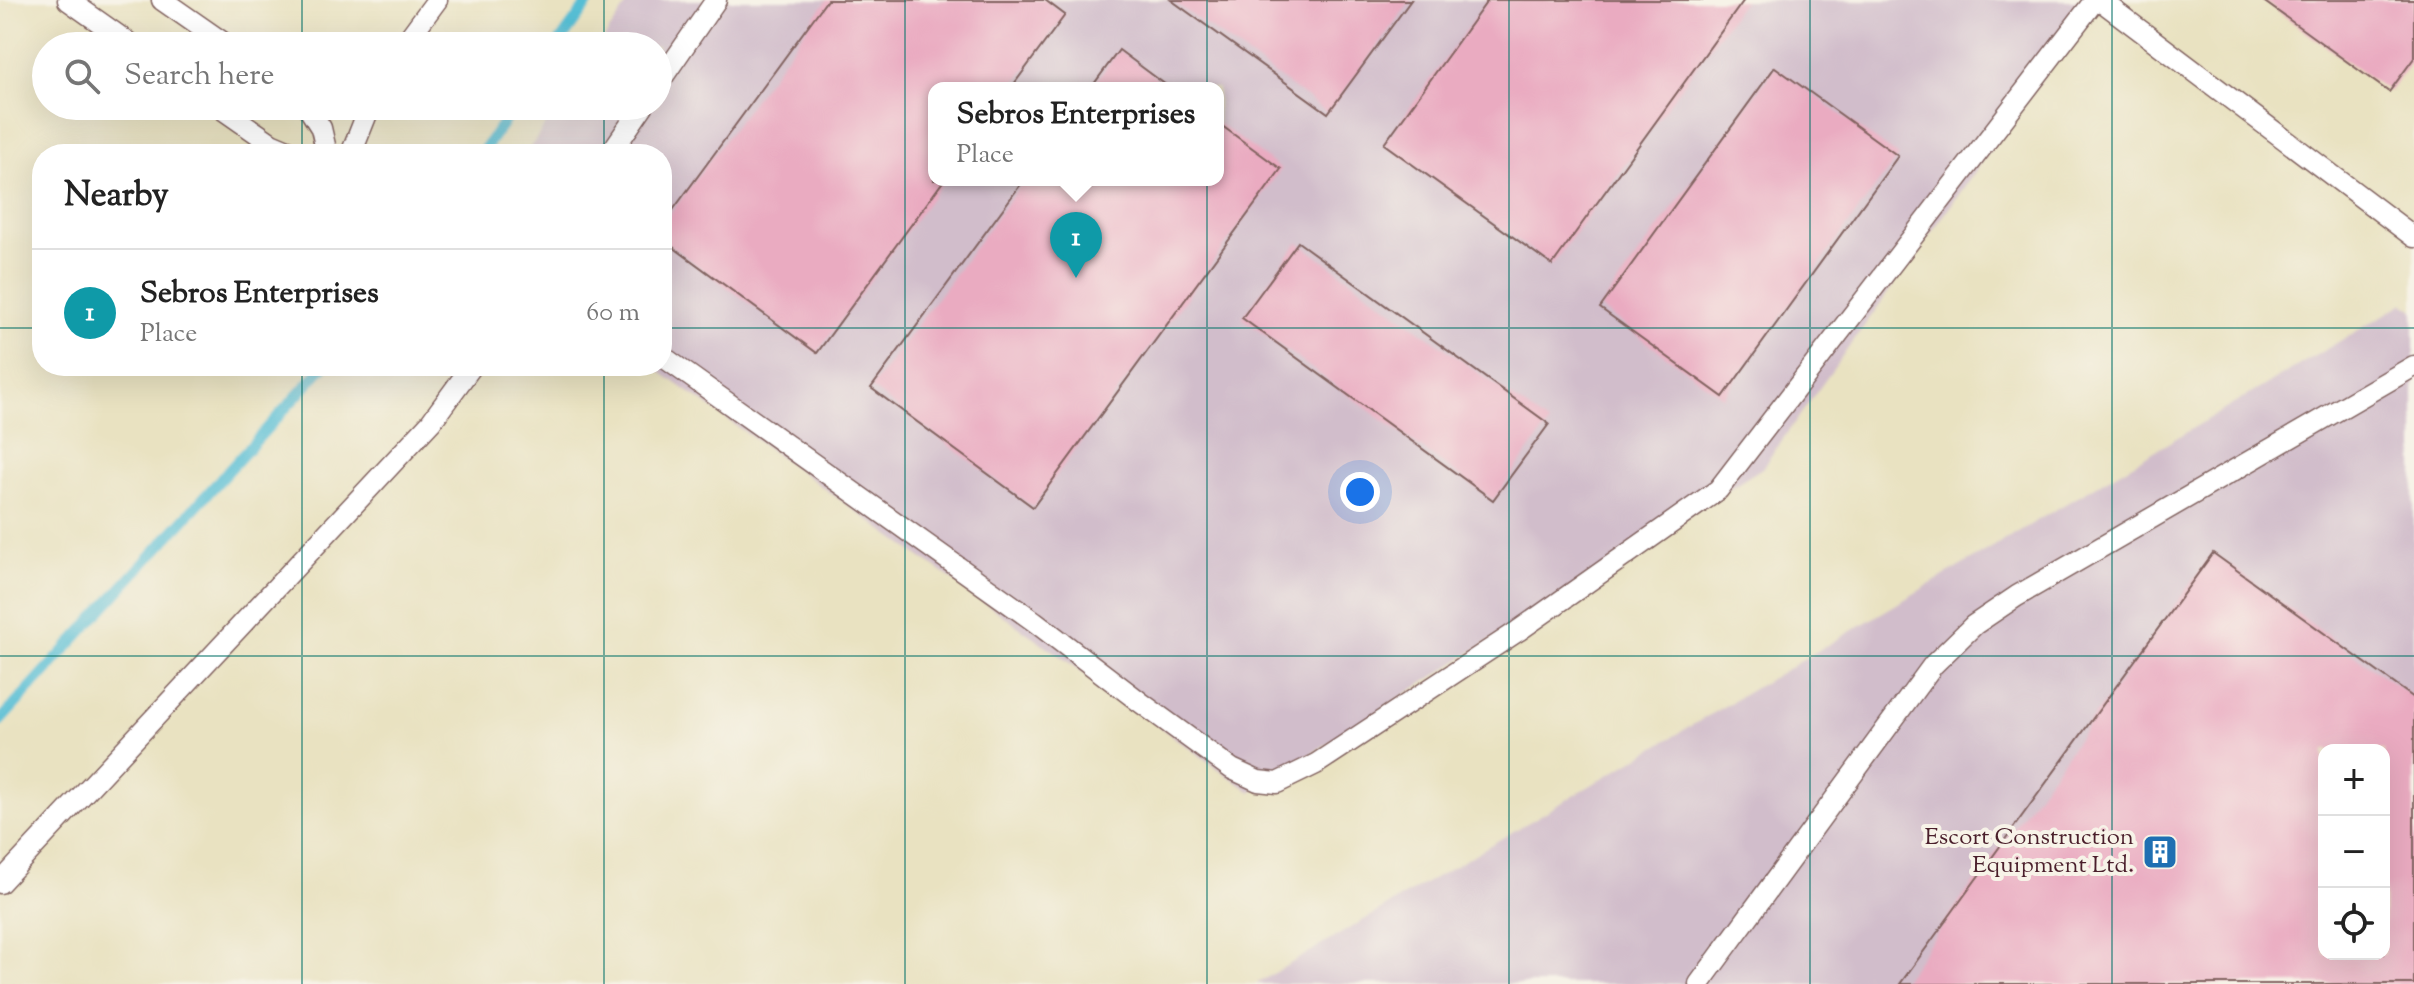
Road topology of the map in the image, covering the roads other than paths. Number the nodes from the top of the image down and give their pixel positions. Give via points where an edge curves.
1 (68, 0) edge
2 (162, 0) edge
3 (437, 0) edge
4 (716, 0) edge
5 (2098, 0) edge
6 (113, 32) edge
7 (208, 32) edge
8 (413, 32) edge
9 (672, 64) edge
10 (238, 120) edge
11 (316, 120) edge
12 (364, 120) edge
13 (633, 120) edge
14 (273, 144) edge
15 (325, 144) edge
16 (355, 144) edge
17 (617, 144) edge
18 (2414, 237) edge
19 (672, 363) edge
20 (2414, 366) edge
21 (465, 376) edge
22 (0, 883) edge
23 (1699, 984) edge

1 - 6 lane
2 - 7 lane
3 - 8 lane
4 - 9 lane
5 - 18 lane
5 - 19 lane via 1718,490 1518,631 1316,764 1277,783 1232,769
10 - 14 lane
11 - 15 lane
12 - 16 lane
13 - 17 lane
20 - 23 lane via 1974,625 1933,665
21 - 22 lane via 400,456

